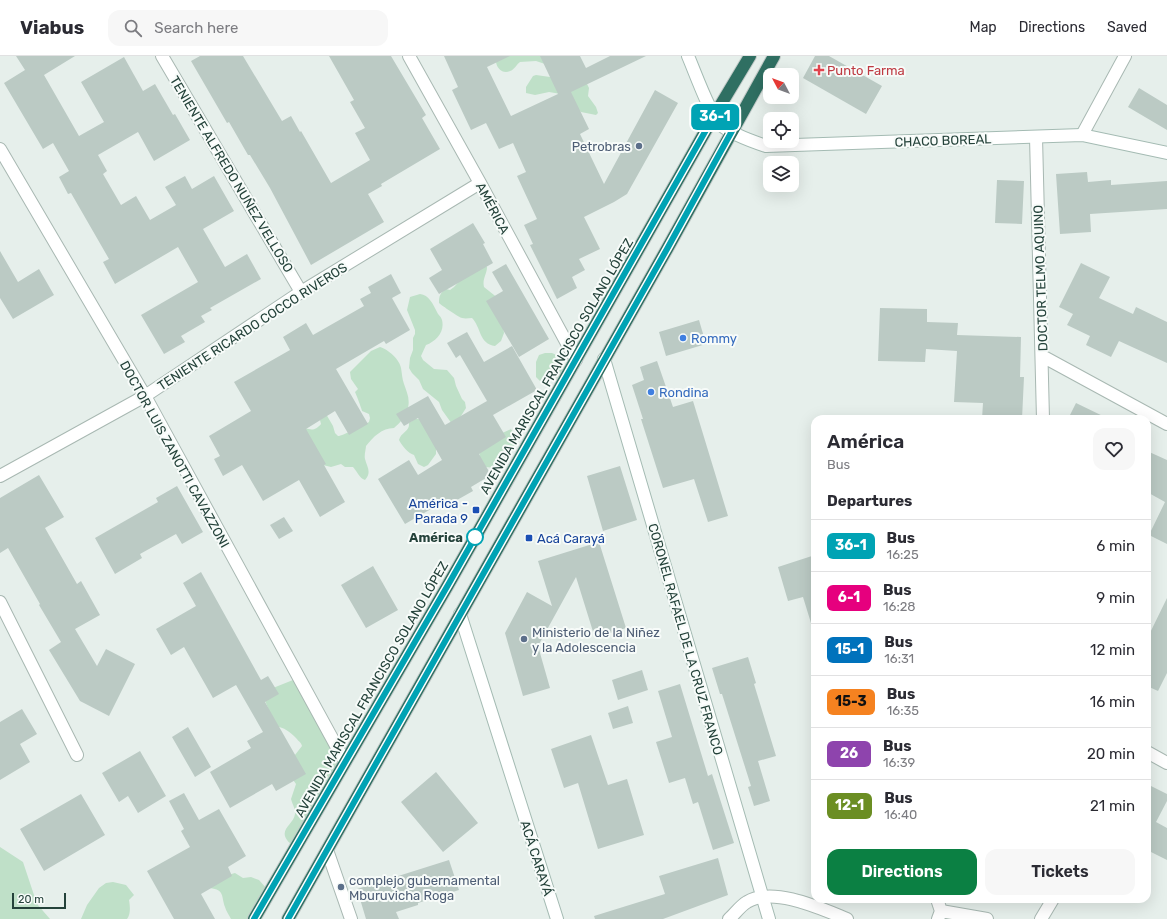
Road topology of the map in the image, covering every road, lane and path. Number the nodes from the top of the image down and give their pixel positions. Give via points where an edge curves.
1 (162, 56) edge
2 (409, 56) edge
3 (688, 56) edge
4 (750, 56) edge
5 (774, 56) edge
6 (1125, 56) edge
7 (723, 124) junction
8 (1082, 135) junction
9 (1036, 137) junction
10 (0, 149) edge
11 (1167, 153) edge
12 (480, 183) junction
13 (301, 292) junction
14 (1042, 356) junction
15 (604, 359) junction
16 (576, 360) junction
17 (145, 396) junction
18 (1043, 415) edge
19 (1150, 415) edge
20 (1151, 415) edge
21 (1167, 424) edge
22 (0, 476) edge
23 (0, 602) edge
24 (460, 614) junction
25 (1151, 754) edge
26 (77, 755) dead end
27 (345, 762) junction
28 (1167, 763) edge
29 (327, 850) junction
30 (763, 897) junction
31 (938, 903) edge
32 (1051, 903) edge
33 (940, 915) edge
34 (254, 919) edge
35 (288, 919) edge
36 (352, 919) edge
37 (557, 919) edge
38 (729, 919) edge
39 (769, 919) edge
40 (847, 919) edge
41 (987, 919) edge
42 (1041, 919) edge

1 - 13 street, TENIENTE ALFREDO NUÑEZ VELLOSO
2 - 12 street, AMÉRICA
3 - 7 street
4 - 7 highway, AVENIDA MARISCAL FRANCISCO SOLANO LÓPEZ
5 - 7 highway, AVENIDA MARISCAL FRANCISCO SOLANO LÓPEZ
6 - 8 street
7 - 9 street, CHACO BOREAL via 749,140 766,146
7 - 15 highway, AVENIDA MARISCAL FRANCISCO SOLANO LÓPEZ via 667,249
7 - 16 highway, AVENIDA MARISCAL FRANCISCO SOLANO LÓPEZ
8 - 9 street, CHACO BOREAL
8 - 11 street, CHACO BOREAL
9 - 14 street, DOCTOR TELMO AQUINO
10 - 17 street, DOCTOR LUIS ZANOTTI CAVAZZONI
12 - 13 street, TENIENTE RICARDO COCCO RIVEROS
12 - 16 street, AMÉRICA
13 - 17 street, TENIENTE RICARDO COCCO RIVEROS
14 - 18 street, DOCTOR TELMO AQUINO
14 - 19 street
15 - 24 highway, AVENIDA MARISCAL FRANCISCO SOLANO LÓPEZ
15 - 30 street, CORONEL RAFAEL DE LA CRUZ FRANCO
16 - 27 highway, AVENIDA MARISCAL FRANCISCO SOLANO LÓPEZ
17 - 22 street, TENIENTE RICARDO COCCO RIVEROS
17 - 27 street, DOCTOR LUIS ZANOTTI CAVAZZONI
20 - 21 street
23 - 26 street
24 - 29 highway, AVENIDA MARISCAL FRANCISCO SOLANO LÓPEZ
24 - 37 street, ACÁ CARAYÁ
25 - 28 street
27 - 34 highway, AVENIDA MARISCAL FRANCISCO SOLANO LÓPEZ
29 - 35 highway, AVENIDA MARISCAL FRANCISCO SOLANO LÓPEZ
29 - 36 street
30 - 38 street via 747,902
30 - 39 street, CORONEL RAFAEL DE LA CRUZ FRANCO
30 - 40 street via 784,897
31 - 33 street
32 - 42 street
33 - 41 street

